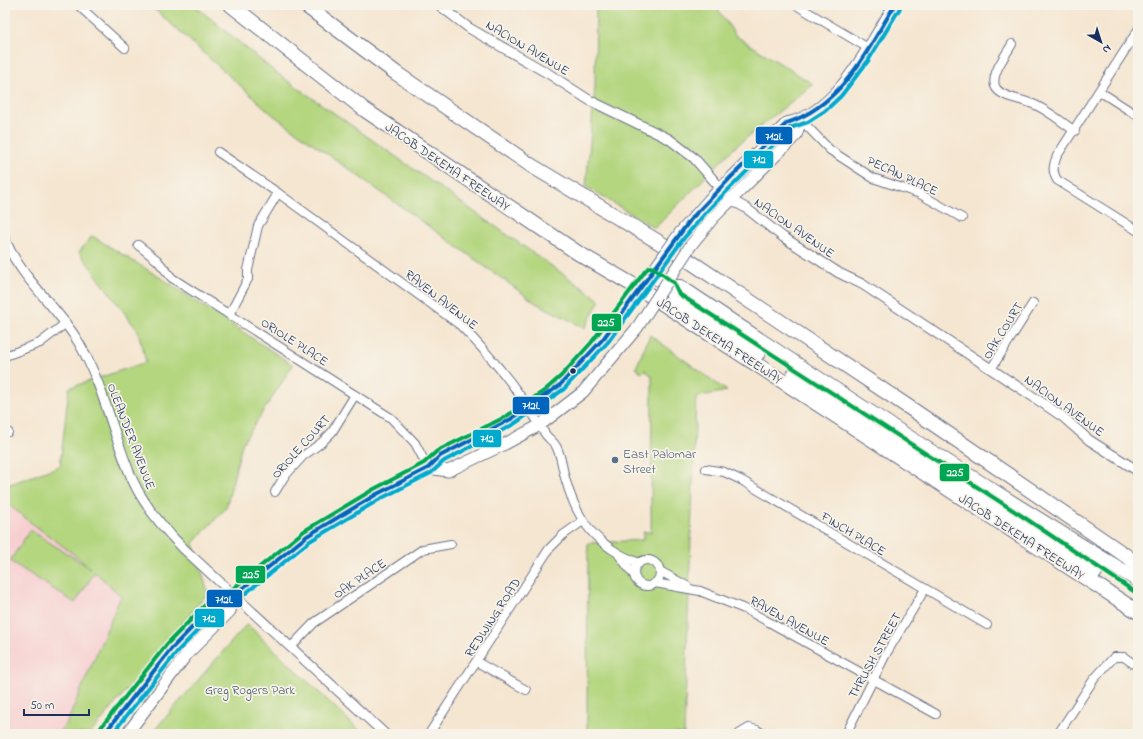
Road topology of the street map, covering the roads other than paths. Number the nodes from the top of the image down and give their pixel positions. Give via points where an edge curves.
1 (78, 5) edge
2 (231, 5) edge
3 (305, 5) edge
4 (439, 5) edge
5 (796, 5) edge
6 (895, 5) edge
7 (1138, 30) edge
8 (1012, 44) dead end
9 (125, 48) dead end
10 (868, 48) junction
11 (1099, 91) junction
12 (1138, 116) edge
13 (800, 120) junction
14 (1075, 130) junction
15 (218, 152) dead end
16 (721, 188) junction
17 (278, 193) junction
18 (731, 200) junction
19 (962, 218) dead end
20 (1138, 231) edge
21 (6, 245) edge
22 (138, 245) dead end
23 (650, 273) junction
24 (667, 285) junction
25 (1033, 303) dead end
26 (230, 314) junction
27 (66, 323) junction
28 (5, 356) edge
29 (773, 356) junction
30 (991, 369) junction
31 (355, 395) junction
32 (529, 409) junction
33 (540, 425) junction
34 (428, 468) junction
35 (706, 469) dead end
36 (1138, 471) edge
37 (275, 492) dead end
38 (583, 521) junction
39 (450, 544) dead end
40 (618, 555) junction
41 (639, 562) junction
42 (1138, 564) edge
43 (660, 570) junction
44 (634, 575) junction
45 (1138, 580) edge
46 (655, 583) junction
47 (693, 589) junction
48 (925, 589) junction
49 (234, 596) junction
50 (1138, 601) edge
51 (1138, 612) edge
52 (987, 625) dead end
53 (291, 647) junction
54 (478, 662) junction
55 (1138, 667) edge
56 (873, 679) junction
57 (526, 690) dead end
58 (936, 714) dead end
59 (104, 734) edge
60 (127, 734) edge
61 (385, 734) edge
62 (429, 734) edge
63 (739, 734) edge
64 (763, 734) edge
65 (846, 734) edge
66 (1058, 734) edge

1 - 9 street
2 - 51 highway, JACOB DEKEMA FREEWAY via 365,110 578,253 645,292
3 - 42 highway via 396,74 532,166 682,256
4 - 16 street, NACION AVENUE via 469,28 589,100 669,139 694,158
5 - 10 street
6 - 10 main road
7 - 11 street
8 - 14 street via 995,75 998,90 1005,95 1032,103
10 - 13 main road via 831,99
11 - 12 street
11 - 14 street
13 - 16 main road via 787,123
13 - 18 main road via 796,135
13 - 19 street, PECAN PLACE via 830,150 873,178 920,194
14 - 20 street via 1053,165 1053,173 1057,180
15 - 17 street, RAVEN AVENUE
16 - 18 street, NACION AVENUE
16 - 23 main road, bridge via 680,233
17 - 26 street via 258,226 248,279
17 - 32 street, RAVEN AVENUE via 460,325 486,351
18 - 24 main road, bridge via 691,244
18 - 30 street, NACION AVENUE via 746,208 782,237 847,278 862,284
21 - 27 street, OLEANDER AVENUE via 29,279
22 - 26 street, ORIOLE PLACE via 157,260 172,278
23 - 24 highway
23 - 32 main road, bridge via 623,313 574,372
24 - 29 highway via 674,298
24 - 33 main road, bridge via 637,328 583,392
25 - 30 street, OAK COURT
26 - 31 street, ORIOLE PLACE
27 - 28 street via 40,343
27 - 49 street, OLEANDER AVENUE via 89,361 134,482 147,507 169,534
29 - 45 highway
29 - 50 highway
30 - 36 street, NACION AVENUE via 1063,417 1089,440
31 - 34 street, ORIOLE PLACE via 391,418 404,430 415,443
31 - 37 street, ORIOLE COURT via 332,432 303,456 284,477
32 - 33 street, RAVEN AVENUE
32 - 34 main road via 440,456
33 - 34 main road via 448,471
33 - 38 street, RAVEN AVENUE via 544,434 555,444 562,460 566,481
34 - 49 main road via 377,494 307,536
35 - 48 street, FINCH PLACE via 724,472 741,480
38 - 40 street, RAVEN AVENUE
38 - 54 street, REDWING ROAD via 549,549
39 - 53 street, OAK PLACE via 423,550 314,623
40 - 41 street, RAVEN AVENUE
40 - 44 street, RAVEN AVENUE
41 - 43 street via 650,560 657,564
41 - 44 street
43 - 46 street via 660,576
43 - 47 street, RAVEN AVENUE
44 - 46 street via 642,585
46 - 47 street, RAVEN AVENUE
47 - 56 street, RAVEN AVENUE via 748,610
48 - 52 street, FINCH PLACE
48 - 56 street, THRUSH STREET
49 - 53 street, OLEANDER AVENUE
49 - 59 main road via 218,601 172,648
49 - 60 main road via 230,612 187,654
53 - 61 street, OLEANDER AVENUE
54 - 57 street
54 - 62 street, REDWING ROAD
55 - 66 street via 1124,657 1114,657 1094,679
56 - 58 street, RAVEN AVENUE
56 - 65 street, THRUSH STREET
63 - 64 street via 749,728

